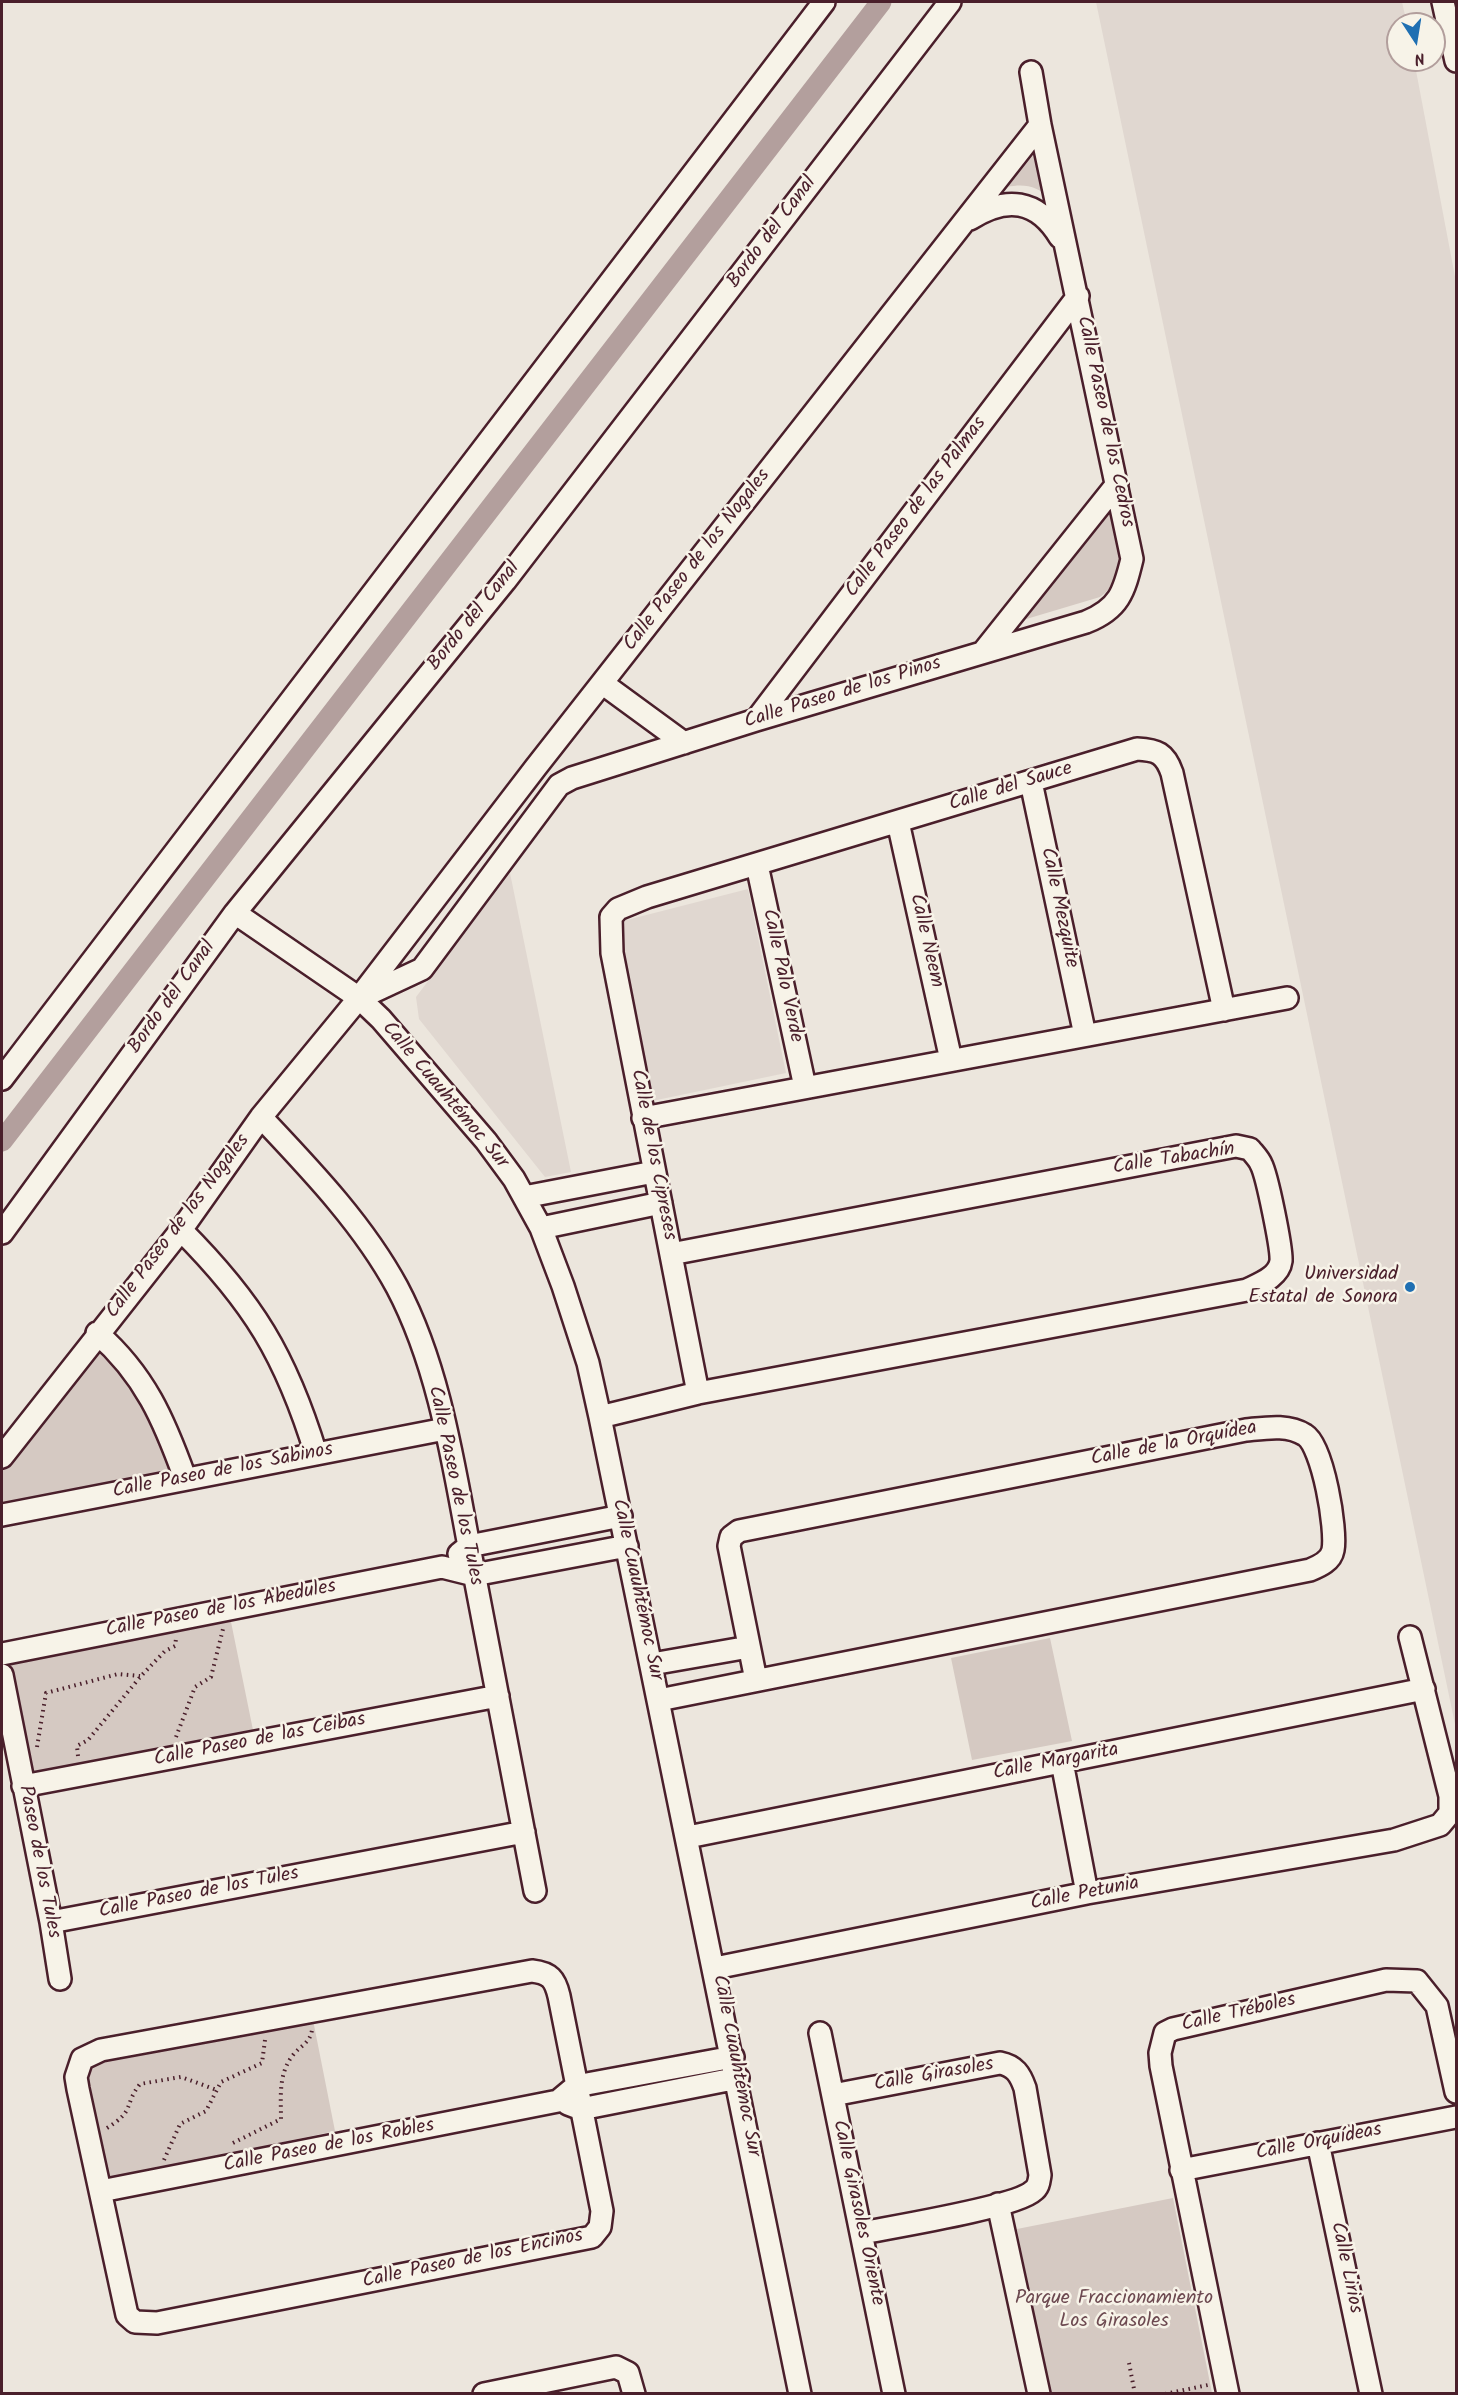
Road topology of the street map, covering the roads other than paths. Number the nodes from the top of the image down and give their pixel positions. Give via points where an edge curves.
1 (825, 2) edge
2 (950, 2) edge
3 (1443, 2) edge
4 (1455, 50) edge
5 (1031, 72) dead end
6 (1040, 125) junction
7 (962, 224) junction
8 (1066, 248) junction
9 (1078, 296) junction
10 (1117, 484) junction
11 (1121, 596) joint
12 (983, 652) junction
13 (602, 682) junction
14 (756, 720) junction
15 (684, 743) junction
16 (536, 768) junction
17 (1031, 782) junction
18 (559, 785) junction
19 (898, 822) junction
20 (757, 865) junction
21 (235, 913) junction
22 (611, 917) joint
23 (358, 998) junction
24 (1287, 998) dead end
25 (1224, 1010) junction
26 (1085, 1035) junction
27 (951, 1060) junction
28 (2, 1079) edge
29 (806, 1087) junction
30 (261, 1118) junction
31 (644, 1118) junction
32 (654, 1172) junction
33 (524, 1197) junction
34 (661, 1203) junction
35 (540, 1228) junction
36 (181, 1230) junction
37 (2, 1233) edge
38 (671, 1254) junction
39 (97, 1333) junction
40 (698, 1393) junction
41 (600, 1417) junction
42 (445, 1429) junction
43 (316, 1454) junction
44 (2, 1457) edge
45 (185, 1478) junction
46 (2, 1515) edge
47 (621, 1516) junction
48 (469, 1546) junction
49 (627, 1546) junction
50 (442, 1567) junction
51 (474, 1575) junction
52 (1410, 1637) dead end
53 (749, 1647) junction
54 (2, 1654) edge
55 (652, 1664) junction
56 (2, 1675) edge
57 (756, 1680) junction
58 (1424, 1689) junction
59 (498, 1696) junction
60 (659, 1700) junction
61 (1062, 1762) junction
62 (23, 1786) junction
63 (524, 1832) junction
64 (688, 1837) junction
65 (535, 1891) dead end
66 (1087, 1893) junction
67 (51, 1922) junction
68 (715, 1968) junction
69 (60, 1979) dead end
70 (820, 2032) dead end
71 (733, 2057) junction
72 (738, 2078) junction
73 (576, 2086) junction
74 (1456, 2092) edge
75 (833, 2095) junction
76 (558, 2101) junction
77 (581, 2109) junction
78 (1456, 2117) edge
79 (1318, 2143) junction
80 (1181, 2170) junction
81 (101, 2191) junction
82 (998, 2204) junction
83 (862, 2233) junction
84 (1227, 2387) edge
85 (484, 2394) edge
86 (634, 2394) edge
87 (800, 2394) edge
88 (894, 2394) edge
89 (1039, 2394) edge
90 (1371, 2394) edge

1 - 28 street
2 - 21 street, Bordo del Canal via 505,581
3 - 4 street
5 - 6 street, Calle Paseo de los Cedros
6 - 7 street, Calle Paseo de los Nogales
6 - 8 street, Calle Paseo de los Cedros
7 - 8 street, Calle Paseo de los Cedros via 991,207 1027,207 1048,219
7 - 13 street, Calle Paseo de los Nogales
8 - 9 street, Calle Paseo de los Cedros
9 - 10 street, Calle Paseo de los Cedros
9 - 14 street, Calle Paseo de las Palmas
10 - 11 street, Calle Paseo de los Cedros via 1132,560
10 - 12 street
11 - 12 street, Calle Paseo de los Pinos via 1112,608 1086,622
12 - 14 street, Calle Paseo de los Pinos
13 - 15 street
13 - 16 street, Calle Paseo de los Nogales
14 - 15 street, Calle Paseo de los Pinos
15 - 18 street, Calle Paseo de los Pinos
16 - 18 street
16 - 23 street, Calle Paseo de los Nogales
17 - 19 street, Calle del Sauce
17 - 25 street, Calle del Sauce via 1137,749 1160,752 1167,759
17 - 26 street, Calle Mezquite
18 - 23 street, Calle Paseo de los Nogales via 422,969
19 - 20 street, Calle del Sauce
19 - 27 street, Calle Neem
20 - 22 street, Calle del Sauce via 630,903
20 - 29 street, Calle Palo Verde
21 - 23 street, Calle Cuauhtémoc Sur
21 - 37 street, Bordo del Canal
22 - 31 street, Calle de los Cipreses via 612,953
23 - 30 street, Calle Paseo de los Nogales
23 - 33 street, Calle Cuauhtémoc Sur via 381,1019 486,1141
24 - 25 street
25 - 26 street
26 - 27 street
27 - 29 street
29 - 31 street
30 - 36 street, Calle Paseo de los Nogales
30 - 42 street, Calle Paseo de los Tules via 336,1200 397,1287 419,1341
31 - 32 street, Calle de los Cipreses
32 - 33 street
32 - 34 street, Calle de los Cipreses
33 - 35 street, Calle Cuauhtémoc Sur
34 - 35 street
34 - 38 street, Calle de los Cipreses
35 - 41 street, Calle Cuauhtémoc Sur via 588,1363
36 - 39 street, Calle Paseo de los Nogales
36 - 43 street via 234,1286 267,1334 290,1380
38 - 40 street, Calle de los Cipreses
38 - 40 street, Calle Tabachín via 1236,1146 1250,1149 1261,1163 1267,1181 1281,1262 1274,1274 1247,1290
39 - 44 street, Calle Paseo de los Nogales
39 - 45 street via 146,1388
40 - 41 street, Calle Tabachín
41 - 47 street, Calle Cuauhtémoc Sur
42 - 43 street, Calle Paseo de los Sabinos
42 - 48 street, Calle Paseo de los Tules
43 - 45 street, Calle Paseo de los Sabinos
45 - 46 street, Calle Paseo de los Sabinos
47 - 48 street, Calle Paseo de los Abedules
47 - 49 street, Calle Cuauhtémoc Sur
48 - 50 street, Calle Paseo de los Abedules
48 - 51 street, Calle Paseo de los Tules
49 - 51 street, Calle Paseo de los Abedules
49 - 55 street, Calle Cuauhtémoc Sur
50 - 51 street, Calle Paseo de los Abedules
50 - 54 street, Calle Paseo de los Abedules
51 - 59 street, Calle Paseo de los Tules
52 - 58 street
53 - 55 street
53 - 57 street, Calle de la Orquídea
53 - 57 street, Calle de la Orquídea via 729,1546 731,1537 739,1531 1246,1430 1291,1428 1307,1436 1317,1448 1334,1539 1333,1551 1319,1566
55 - 60 street, Calle Cuauhtémoc Sur
56 - 62 street, Paseo de los Tules
57 - 60 street, Calle de la Orquídea
58 - 61 street, Calle Margarita
58 - 66 street, Calle Petunia via 1446,1776 1450,1813 1440,1825 1394,1840
59 - 62 street, Calle Paseo de las Ceibas
59 - 63 street, Calle Paseo de los Tules
60 - 64 street, Calle Cuauhtémoc Sur
61 - 64 street, Calle Margarita
61 - 66 street
62 - 67 street, Paseo de los Tules
63 - 65 street, Calle Paseo de los Tules
63 - 67 street, Calle Paseo de los Tules
64 - 68 street, Calle Cuauhtémoc Sur
66 - 68 street, Calle Petunia
67 - 69 street, Paseo de los Tules
68 - 71 street, Calle Cuauhtémoc Sur
70 - 75 street, Calle Girasoles Oriente
71 - 72 street, Calle Cuauhtémoc Sur
71 - 73 street, Calle Paseo de los Robles
72 - 77 street
72 - 87 street, Calle Cuauhtémoc Sur
73 - 76 street, Calle Paseo de los Robles
73 - 77 street, Calle Paseo de los Encinos
73 - 81 street, Calle Paseo de los Encinos via 556,1984 544,1972 532,1971 101,2050 82,2059 76,2077
74 - 80 street, Calle Tréboles via 1437,2006 1418,1982 1386,1980 1173,2029 1165,2033 1160,2053
75 - 82 street, Calle Girasoles via 992,2064 1012,2065 1025,2088 1040,2175 1032,2192
75 - 83 street, Calle Girasoles Oriente
76 - 77 street
76 - 81 street, Calle Paseo de los Robles
77 - 81 street, Calle Paseo de los Encinos via 602,2211 600,2227 591,2236 157,2323 135,2322 127,2315
78 - 79 street, Calle Orquídeas
79 - 80 street, Calle Orquídeas
79 - 90 street, Calle Lirios
80 - 84 street, Calle Tréboles
82 - 83 street, Calle Girasoles
82 - 89 street
83 - 88 street, Calle Girasoles Oriente
85 - 86 street via 605,2368 622,2368 628,2373

